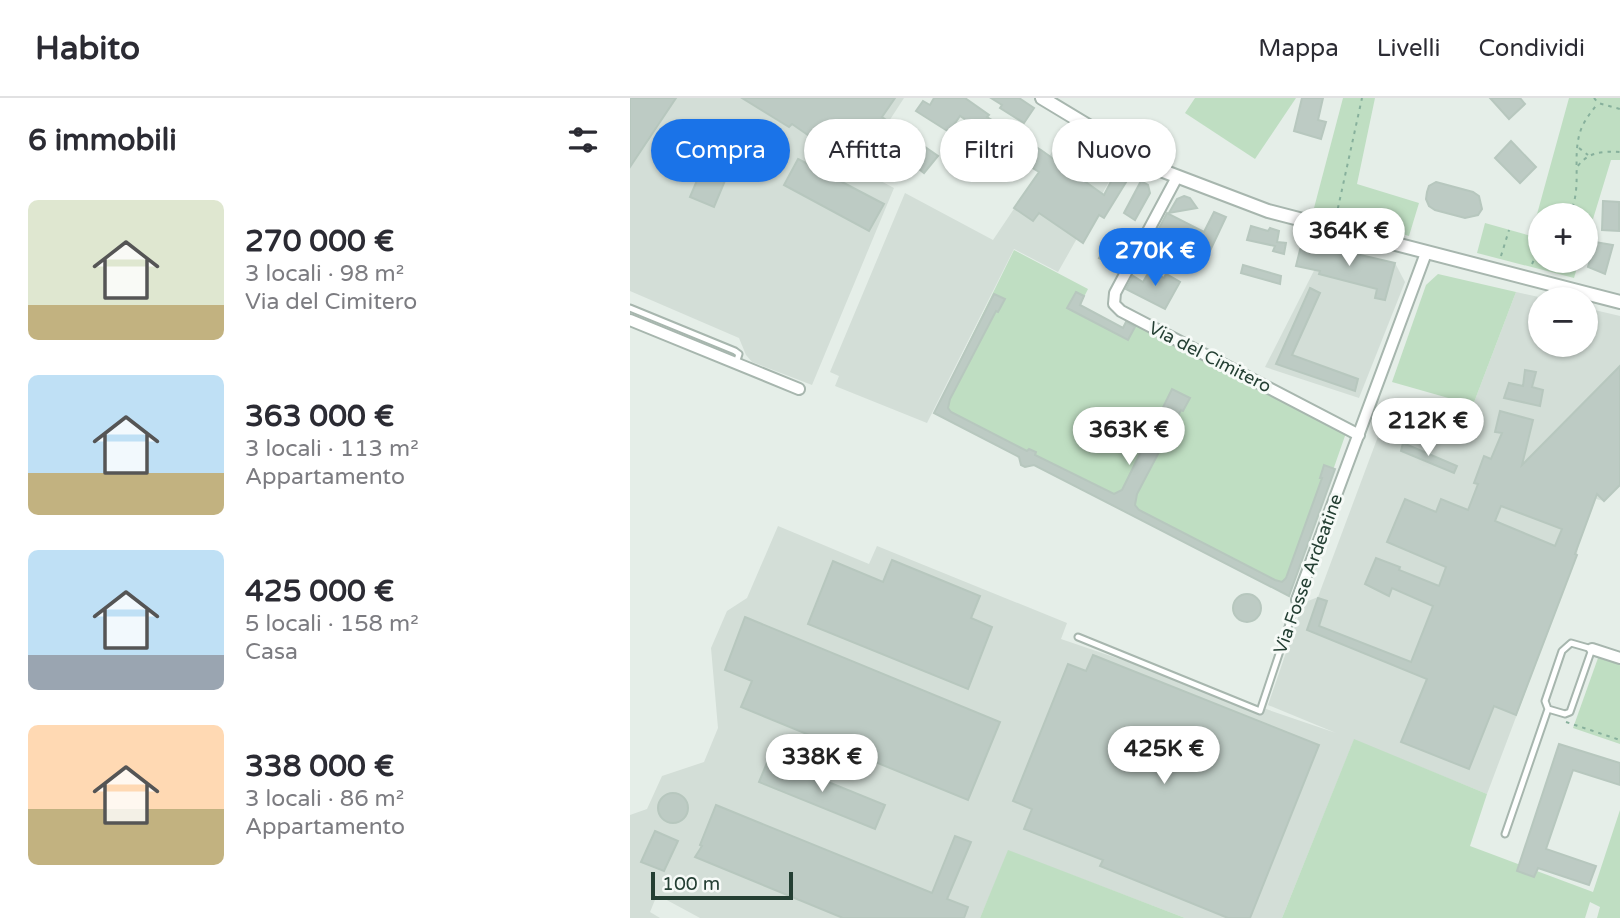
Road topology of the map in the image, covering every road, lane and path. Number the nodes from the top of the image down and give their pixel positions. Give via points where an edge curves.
1 (1042, 98) edge
2 (1362, 98) edge
3 (1594, 98) edge
4 (1598, 103) junction
5 (1620, 109) edge
6 (1577, 147) junction
7 (1620, 152) edge
8 (1589, 156) junction
9 (1577, 167) junction
10 (1177, 177) junction
11 (1574, 203) edge
12 (1334, 229) junction
13 (1509, 230) dead end
14 (1426, 253) junction
15 (1501, 257) dead end
16 (1620, 302) edge
17 (630, 308) edge
18 (630, 320) edge
19 (736, 363) junction
20 (799, 389) dead end
21 (1359, 435) junction
22 (1297, 600) joint
23 (1078, 637) dead end
24 (1592, 649) junction
25 (1620, 657) edge
26 (1548, 709) junction
27 (1567, 714) junction
28 (1620, 740) edge
29 (1505, 834) dead end

1 - 10 street
2 - 12 path
3 - 4 path
4 - 5 path
4 - 6 path via 1582,128
6 - 8 path
6 - 9 path
7 - 8 path
8 - 9 path
9 - 11 path
10 - 12 street
10 - 21 street, Via del Cimitero via 1115,293 1114,304
12 - 14 street
13 - 15 path
14 - 16 street
14 - 21 street, Via Fosse Ardeatine
17 - 19 lane via 735,351
18 - 19 street
19 - 20 street
21 - 22 street, Via Fosse Ardeatine
22 - 23 lane, Via Fosse Ardeatine via 1260,711
24 - 25 street
24 - 26 lane via 1571,643 1564,647 1545,701
24 - 27 lane
26 - 27 lane
26 - 29 lane
27 - 28 path via 1565,722

